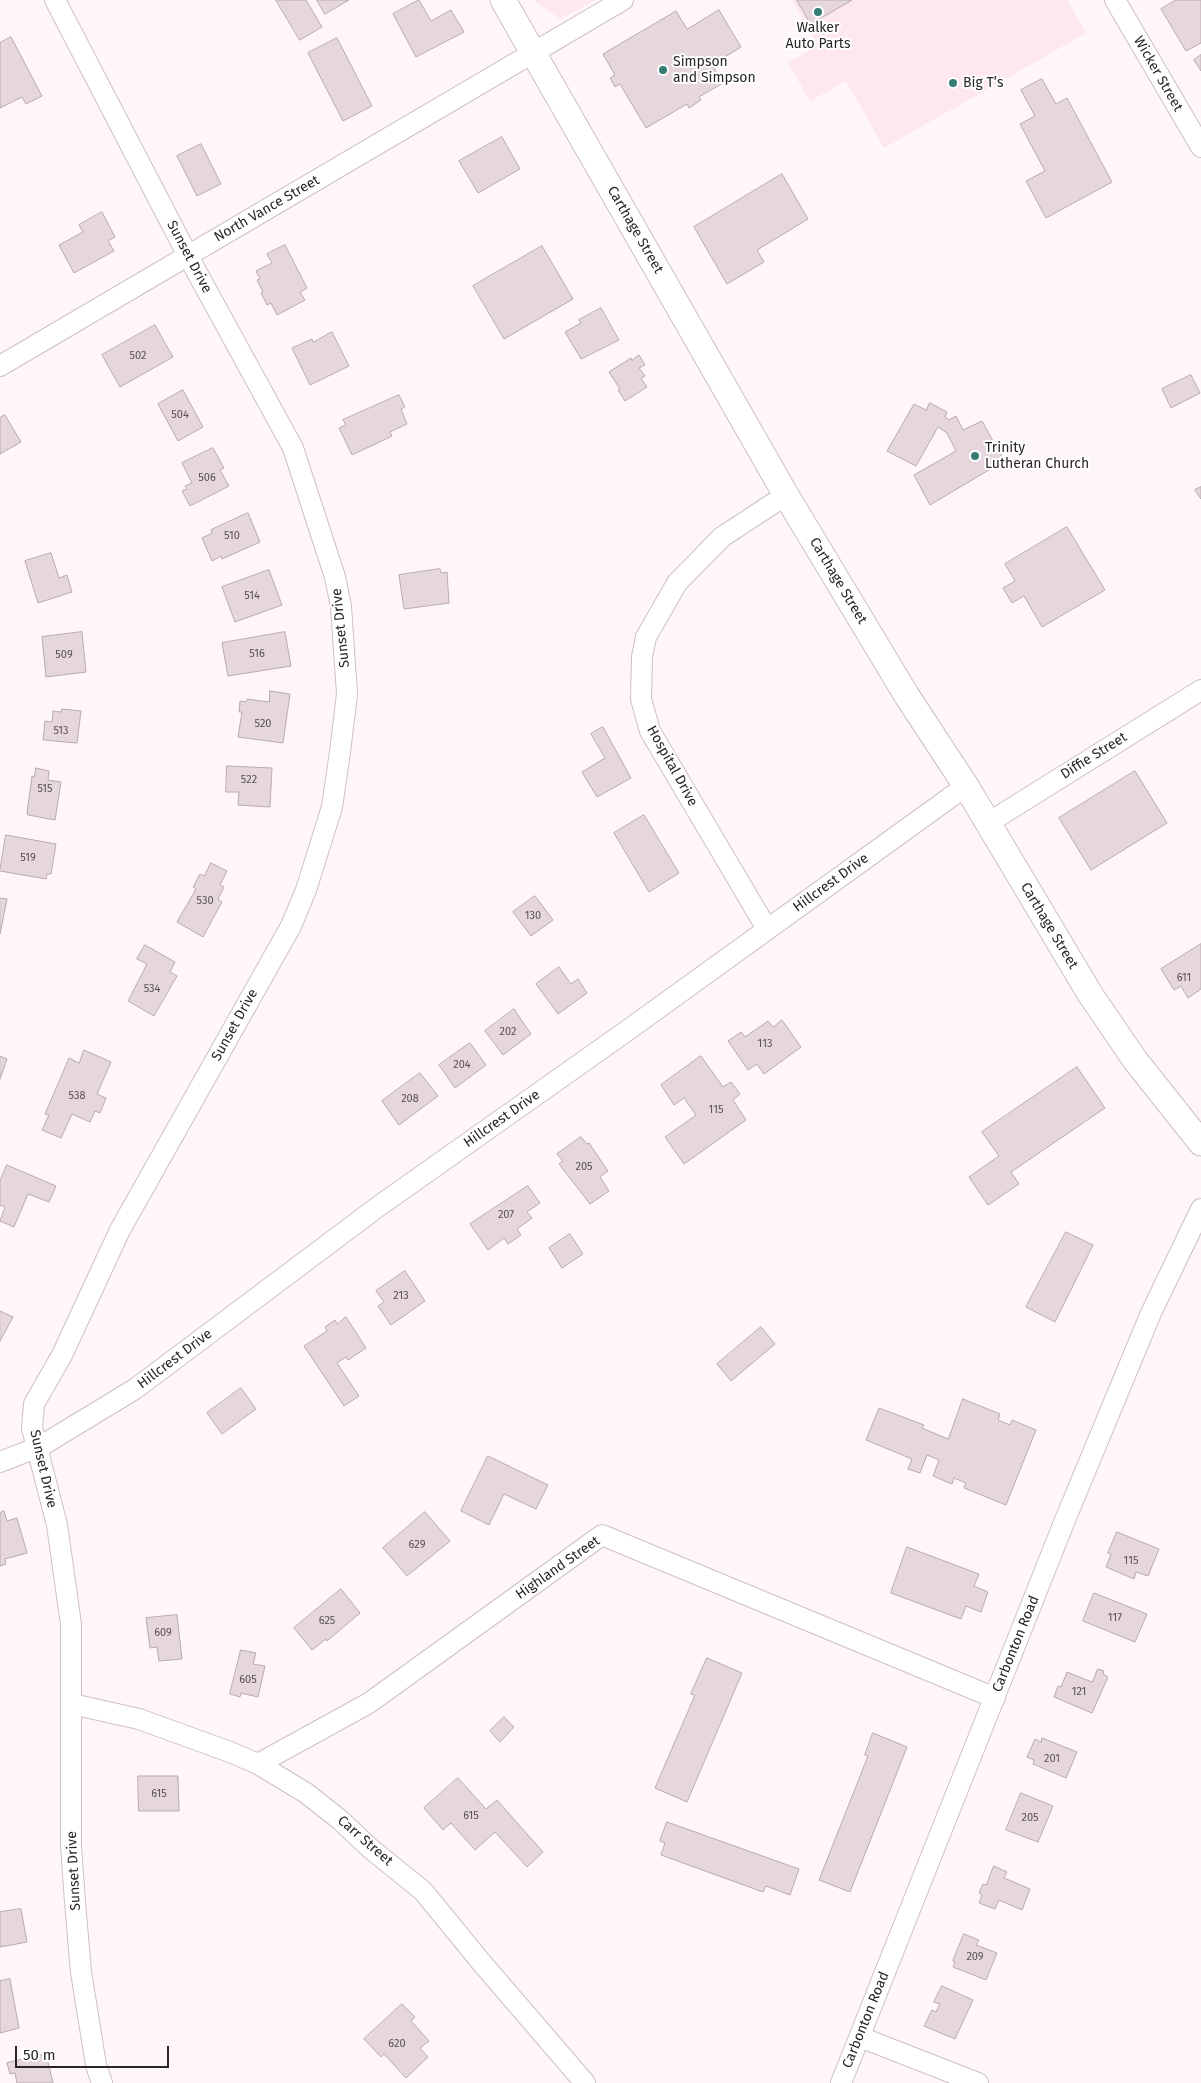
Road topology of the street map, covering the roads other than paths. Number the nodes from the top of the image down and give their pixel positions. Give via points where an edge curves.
1 (55, 0) edge
2 (503, 0) edge
3 (623, 0) edge
4 (1115, 0) edge
5 (534, 52) junction
6 (1201, 147) edge
7 (188, 256) junction
8 (0, 366) edge
9 (786, 496) junction
10 (1201, 690) edge
11 (966, 786) junction
12 (988, 823) junction
13 (767, 929) junction
14 (1201, 1143) edge
15 (1201, 1209) edge
16 (36, 1448) junction
17 (0, 1462) edge
18 (995, 1698) junction
19 (72, 1704) junction
20 (258, 1764) junction
21 (860, 2037) junction
22 (102, 2083) edge
23 (586, 2083) edge
24 (841, 2083) edge
25 (978, 2083) edge

1 - 7 street, Sunset Drive
2 - 5 main road, Carthage Street
3 - 5 street, North Vance Street
4 - 6 street, Wicker Street
5 - 7 street, North Vance Street
5 - 9 main road, Carthage Street
7 - 8 street, North Vance Street
7 - 16 street, Sunset Drive via 293,448 335,577 341,606 346,685 340,752 332,807 291,926 120,1230 62,1355 34,1404 32,1428
9 - 11 main road, Carthage Street via 907,696
9 - 13 street, Hospital Drive via 722,537 676,583 646,637 640,678 641,699 650,731
10 - 12 street, Diffie Street
11 - 12 main road, Carthage Street
11 - 13 street, Hillcrest Drive
12 - 14 main road, Carthage Street via 1090,994 1135,1060
13 - 16 street, Hillcrest Drive via 379,1206 135,1389
15 - 18 street, Carbonton Road via 1151,1313
16 - 17 street, Hillcrest Drive
16 - 19 street, Sunset Drive via 57,1525 71,1624
18 - 20 street, Highland Street via 602,1535 368,1703
18 - 21 street, Carbonton Road
19 - 20 street, Carr Street via 139,1719
19 - 22 street, Sunset Drive via 71,1846 75,1902 83,1982 96,2065
20 - 23 street, Carr Street via 306,1793 423,1891
21 - 24 street, Carbonton Road
21 - 25 street

